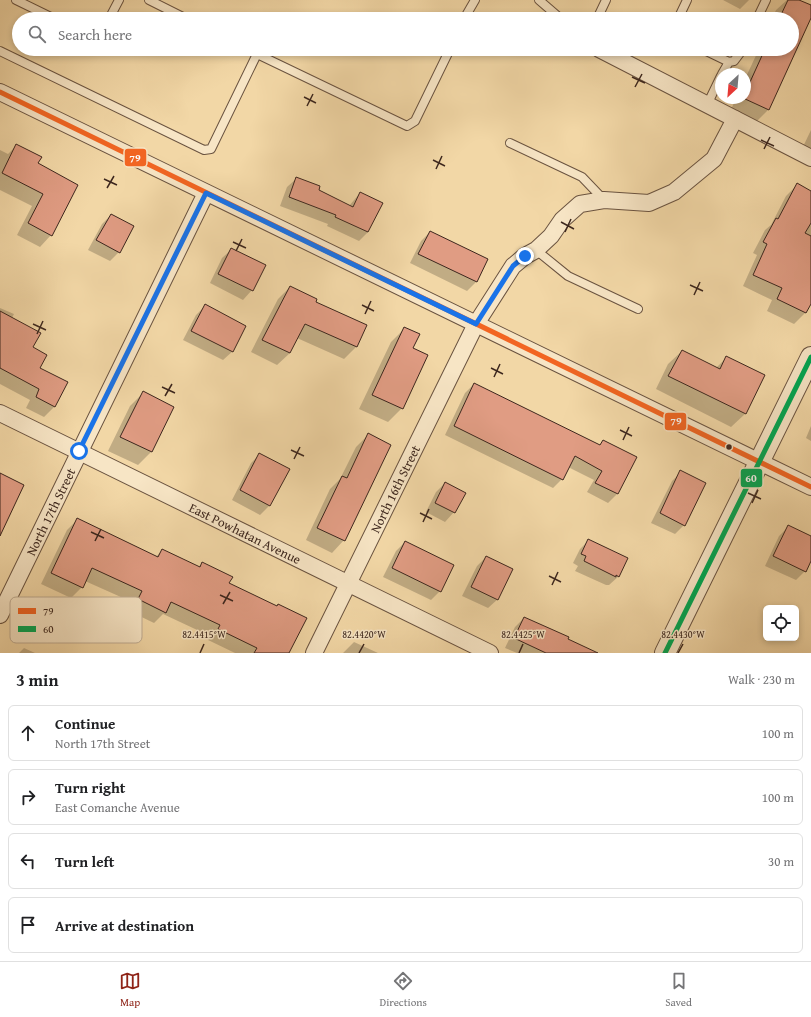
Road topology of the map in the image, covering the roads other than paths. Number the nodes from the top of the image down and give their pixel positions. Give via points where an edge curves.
1 (16, 0) edge
2 (119, 0) edge
3 (149, 0) edge
4 (475, 0) edge
5 (539, 0) edge
6 (606, 0) edge
7 (687, 0) edge
8 (766, 0) edge
9 (40, 12) edge
10 (113, 12) edge
11 (173, 12) edge
12 (468, 12) edge
13 (553, 12) edge
14 (600, 12) edge
15 (681, 12) edge
16 (760, 12) edge
17 (0, 51) edge
18 (256, 56) edge
19 (261, 56) edge
20 (447, 56) edge
21 (612, 56) edge
22 (717, 56) edge
23 (738, 56) edge
24 (729, 62) junction
25 (726, 68) edge
26 (715, 89) edge
27 (0, 92) edge
28 (707, 105) junction
29 (735, 119) junction
30 (510, 143) dead end
31 (811, 158) edge
32 (206, 193) junction
33 (604, 200) junction
34 (536, 250) junction
35 (638, 309) dead end
36 (476, 324) junction
37 (811, 357) edge
38 (0, 413) edge
39 (79, 451) junction
40 (759, 462) junction
41 (811, 487) edge
42 (349, 583) junction
43 (0, 614) edge
44 (314, 653) edge
45 (490, 653) edge
46 (665, 653) edge

1 - 9 lane
2 - 10 lane
3 - 11 lane
4 - 12 lane
5 - 13 lane
6 - 14 lane
7 - 15 lane
8 - 16 lane
17 - 18 lane via 204,150 211,149
19 - 20 lane via 407,126 415,121
21 - 28 street
22 - 24 lane
23 - 24 lane via 734,61
24 - 25 lane
26 - 28 lane
27 - 32 street
28 - 29 street
29 - 31 street
29 - 33 street, North 16th Street via 714,159 674,192 649,203
30 - 33 lane via 582,177
32 - 36 street
32 - 39 street, North 17th Street
33 - 34 street, North 16th Street via 580,204
34 - 35 lane via 568,276
34 - 36 street, North 16th Street via 513,266
36 - 40 street
36 - 42 street, North 16th Street
37 - 40 street
38 - 39 street, East Powhatan Avenue
39 - 42 street, East Powhatan Avenue
39 - 43 street, North 17th Street
40 - 41 street
40 - 46 street
42 - 44 street, North 16th Street
42 - 45 street, East Powhatan Avenue

